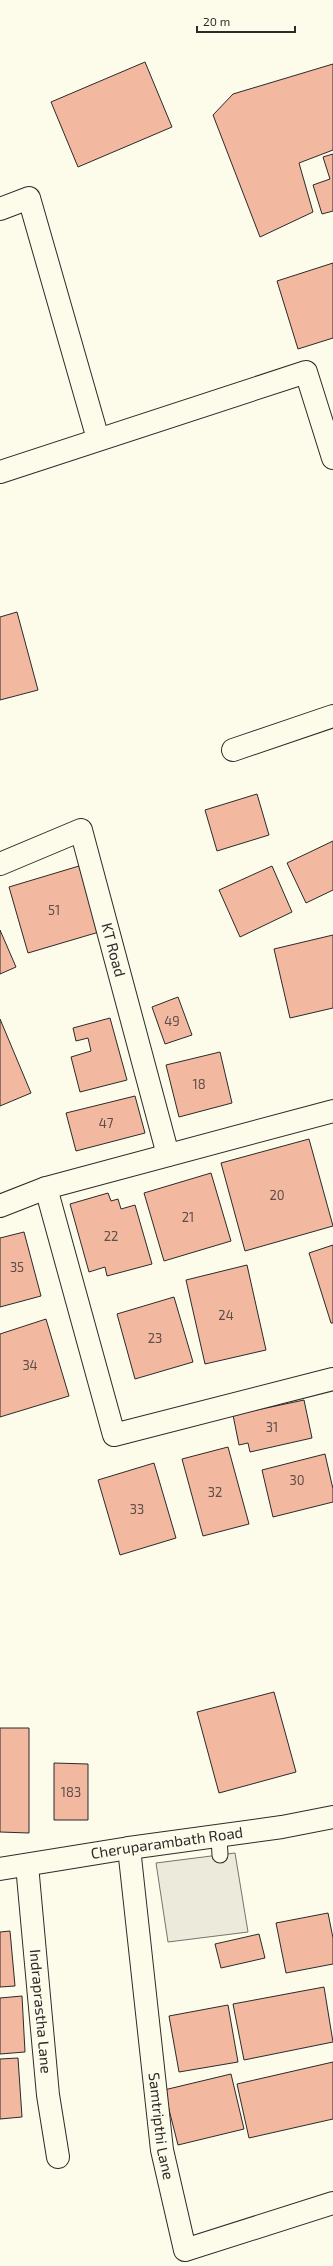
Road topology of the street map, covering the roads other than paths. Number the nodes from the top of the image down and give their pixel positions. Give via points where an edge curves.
1 (0, 209) edge
2 (98, 438) junction
3 (333, 458) edge
4 (0, 472) edge
5 (333, 716) edge
6 (233, 750) dead end
7 (0, 864) edge
8 (333, 1111) edge
9 (168, 1155) junction
10 (46, 1188) junction
11 (0, 1206) edge
12 (333, 1379) edge
13 (333, 1817) edge
14 (129, 1848) junction
15 (26, 1865) junction
16 (0, 1869) edge
17 (58, 2158) dead end
18 (333, 2203) edge

1 - 2 street via 29,198
2 - 3 street via 306,372
2 - 4 street
5 - 6 street
7 - 9 street, KT Road via 81,830
8 - 9 street
9 - 10 street
10 - 11 street
10 - 12 street via 114,1435
13 - 14 street, Cheruparambath Road via 219,1846
14 - 15 street, Cheruparambath Road
14 - 18 street, Samtripthi Lane via 162,2150 185,2250
15 - 16 street, Cheruparambath Road
15 - 17 street, Indraprastha Lane via 48,2095

